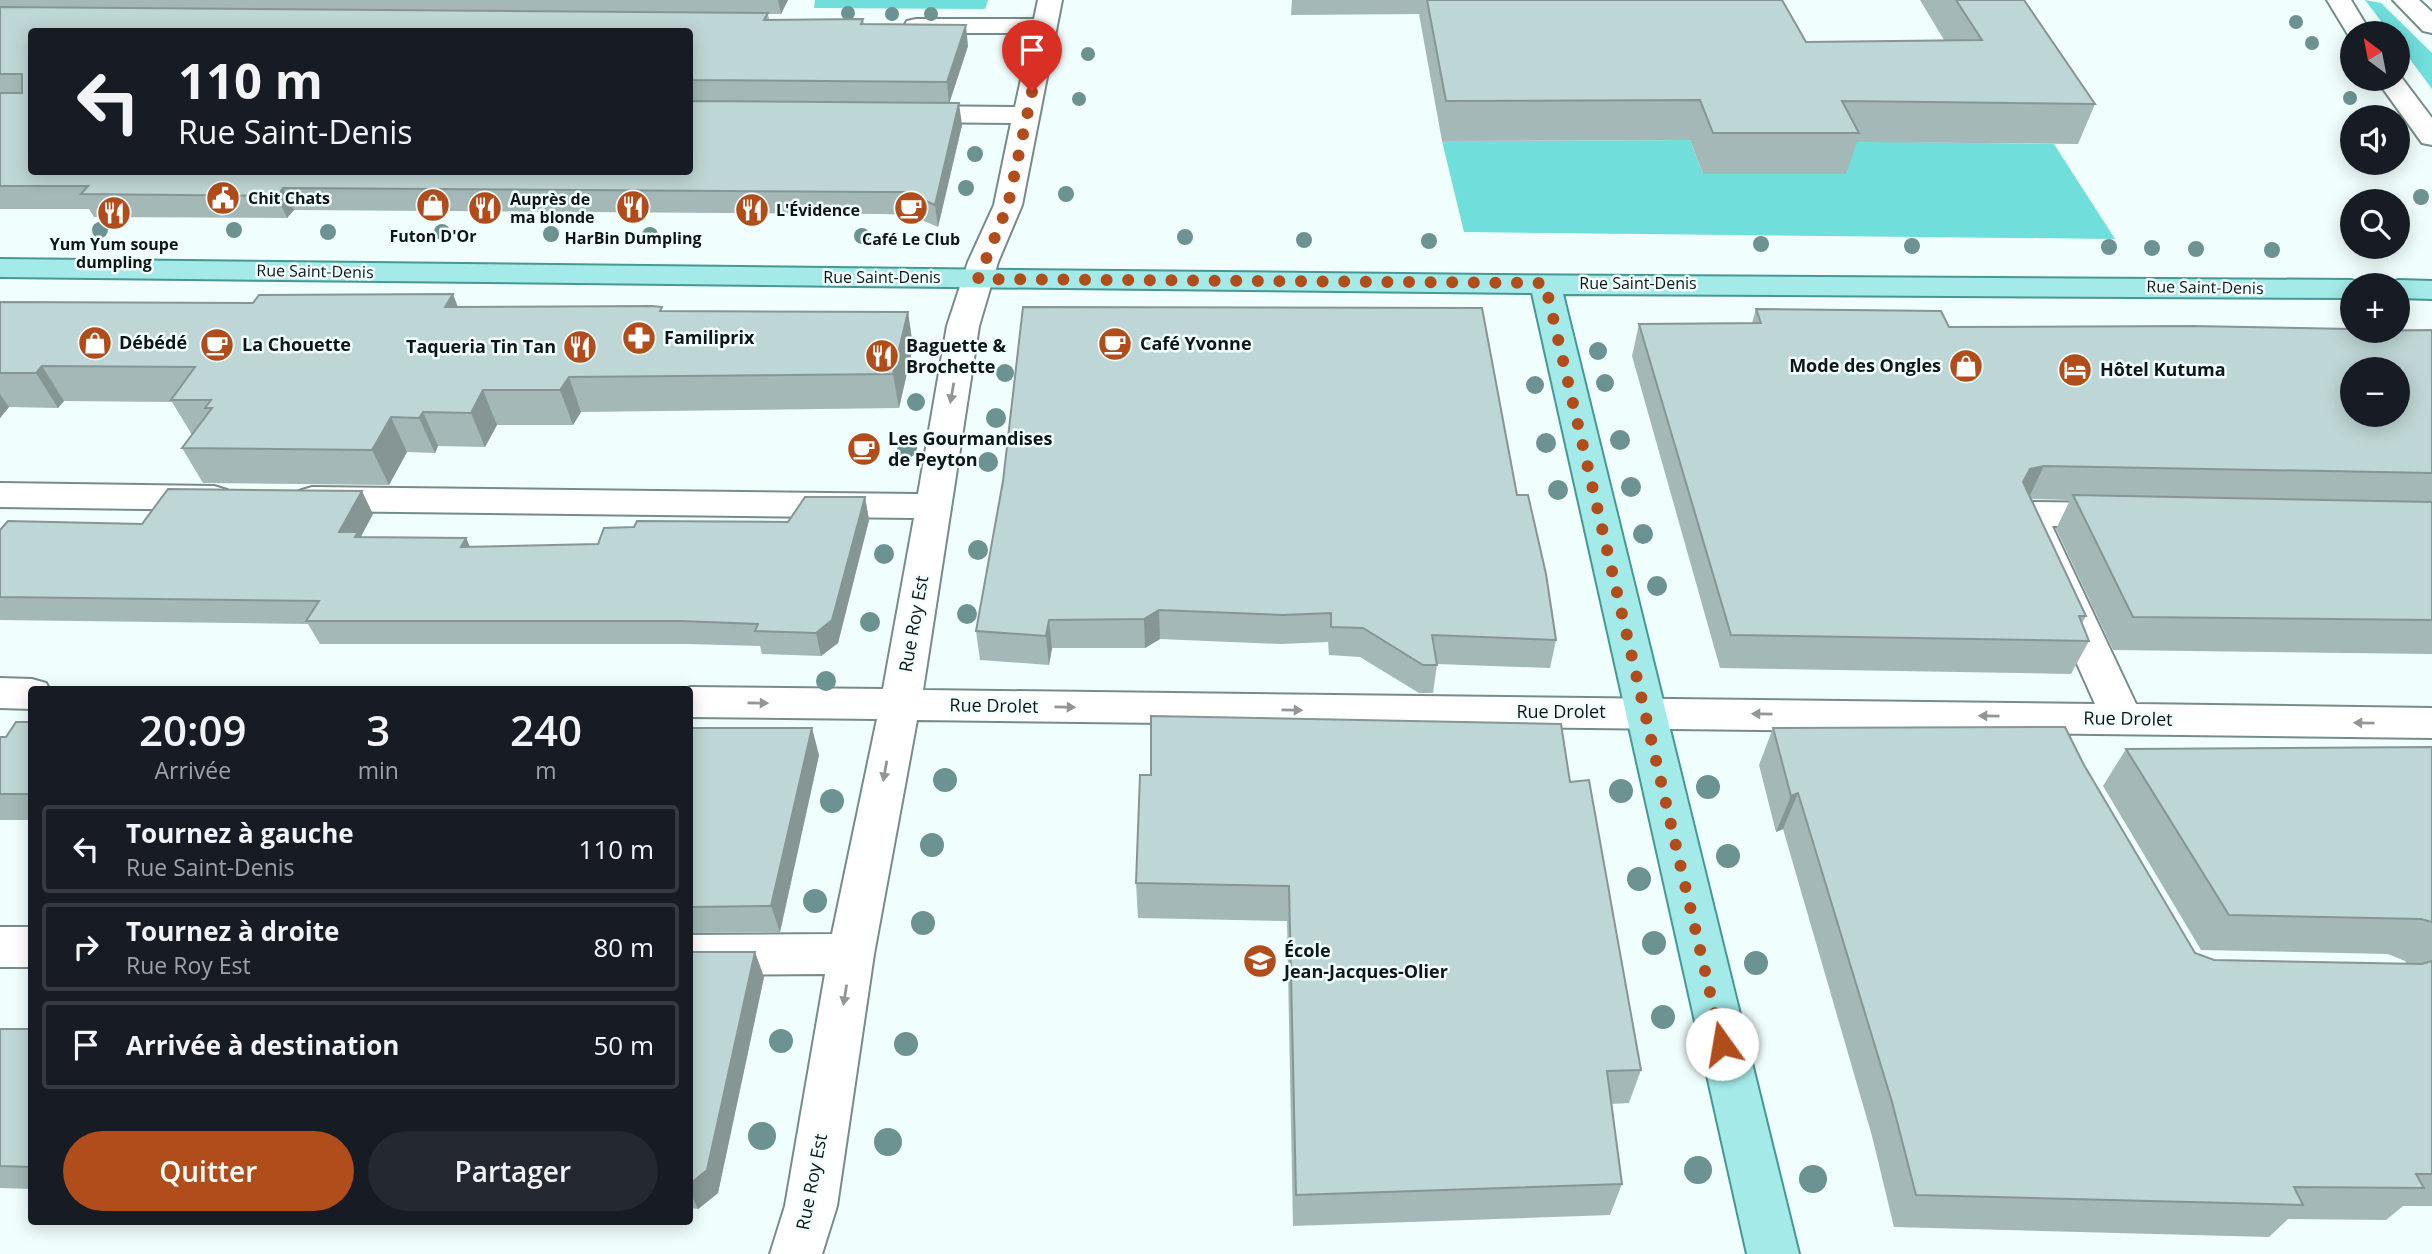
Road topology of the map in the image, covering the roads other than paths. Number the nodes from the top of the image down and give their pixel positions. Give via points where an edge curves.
1 (2339, 0) edge
2 (2405, 0) edge
3 (1047, 13) edge
4 (2352, 21) edge
5 (897, 25) edge
6 (2432, 26) edge
7 (2398, 91) edge
8 (878, 114) edge
9 (1027, 115) junction
10 (2432, 137) edge
11 (0, 268) edge
12 (978, 279) junction
13 (1545, 283) junction
14 (2340, 289) edge
15 (2410, 289) edge
16 (2432, 290) edge
17 (0, 495) edge
18 (933, 506) junction
19 (2153, 516) edge
20 (0, 693) edge
21 (28, 694) edge
22 (693, 702) edge
23 (898, 704) junction
24 (1645, 713) junction
25 (2045, 717) junction
26 (2123, 720) junction
27 (2432, 723) edge
28 (2064, 760) edge
29 (0, 947) edge
30 (28, 947) edge
31 (851, 954) junction
32 (693, 955) edge
33 (796, 1254) edge
34 (1773, 1254) edge

1 - 4 street
2 - 6 street
3 - 5 street
3 - 9 street, Rue Roy Est
7 - 10 street
8 - 9 street
9 - 12 street, Rue Roy Est via 1004,217
11 - 12 main road, Rue Saint-Denis
12 - 13 main road, Rue Saint-Denis
12 -> 18 street, Rue Roy Est via 964,327
13 - 14 main road, Rue Saint-Denis
13 - 24 main road
15 - 16 main road
17 - 18 street
18 - 23 street, Rue Roy Est
19 - 26 street via 2028,514
20 - 21 street
22 -> 23 street, Rue Drolet
23 -> 24 street, Rue Drolet
23 -> 31 street, Rue Roy Est
25 -> 24 street, Rue Drolet
24 - 34 main road
25 - 26 street, Rue Drolet
25 - 28 street
27 -> 26 street, Rue Drolet
29 - 30 street
31 - 32 street
31 -> 33 street, Rue Roy Est via 811,1206

